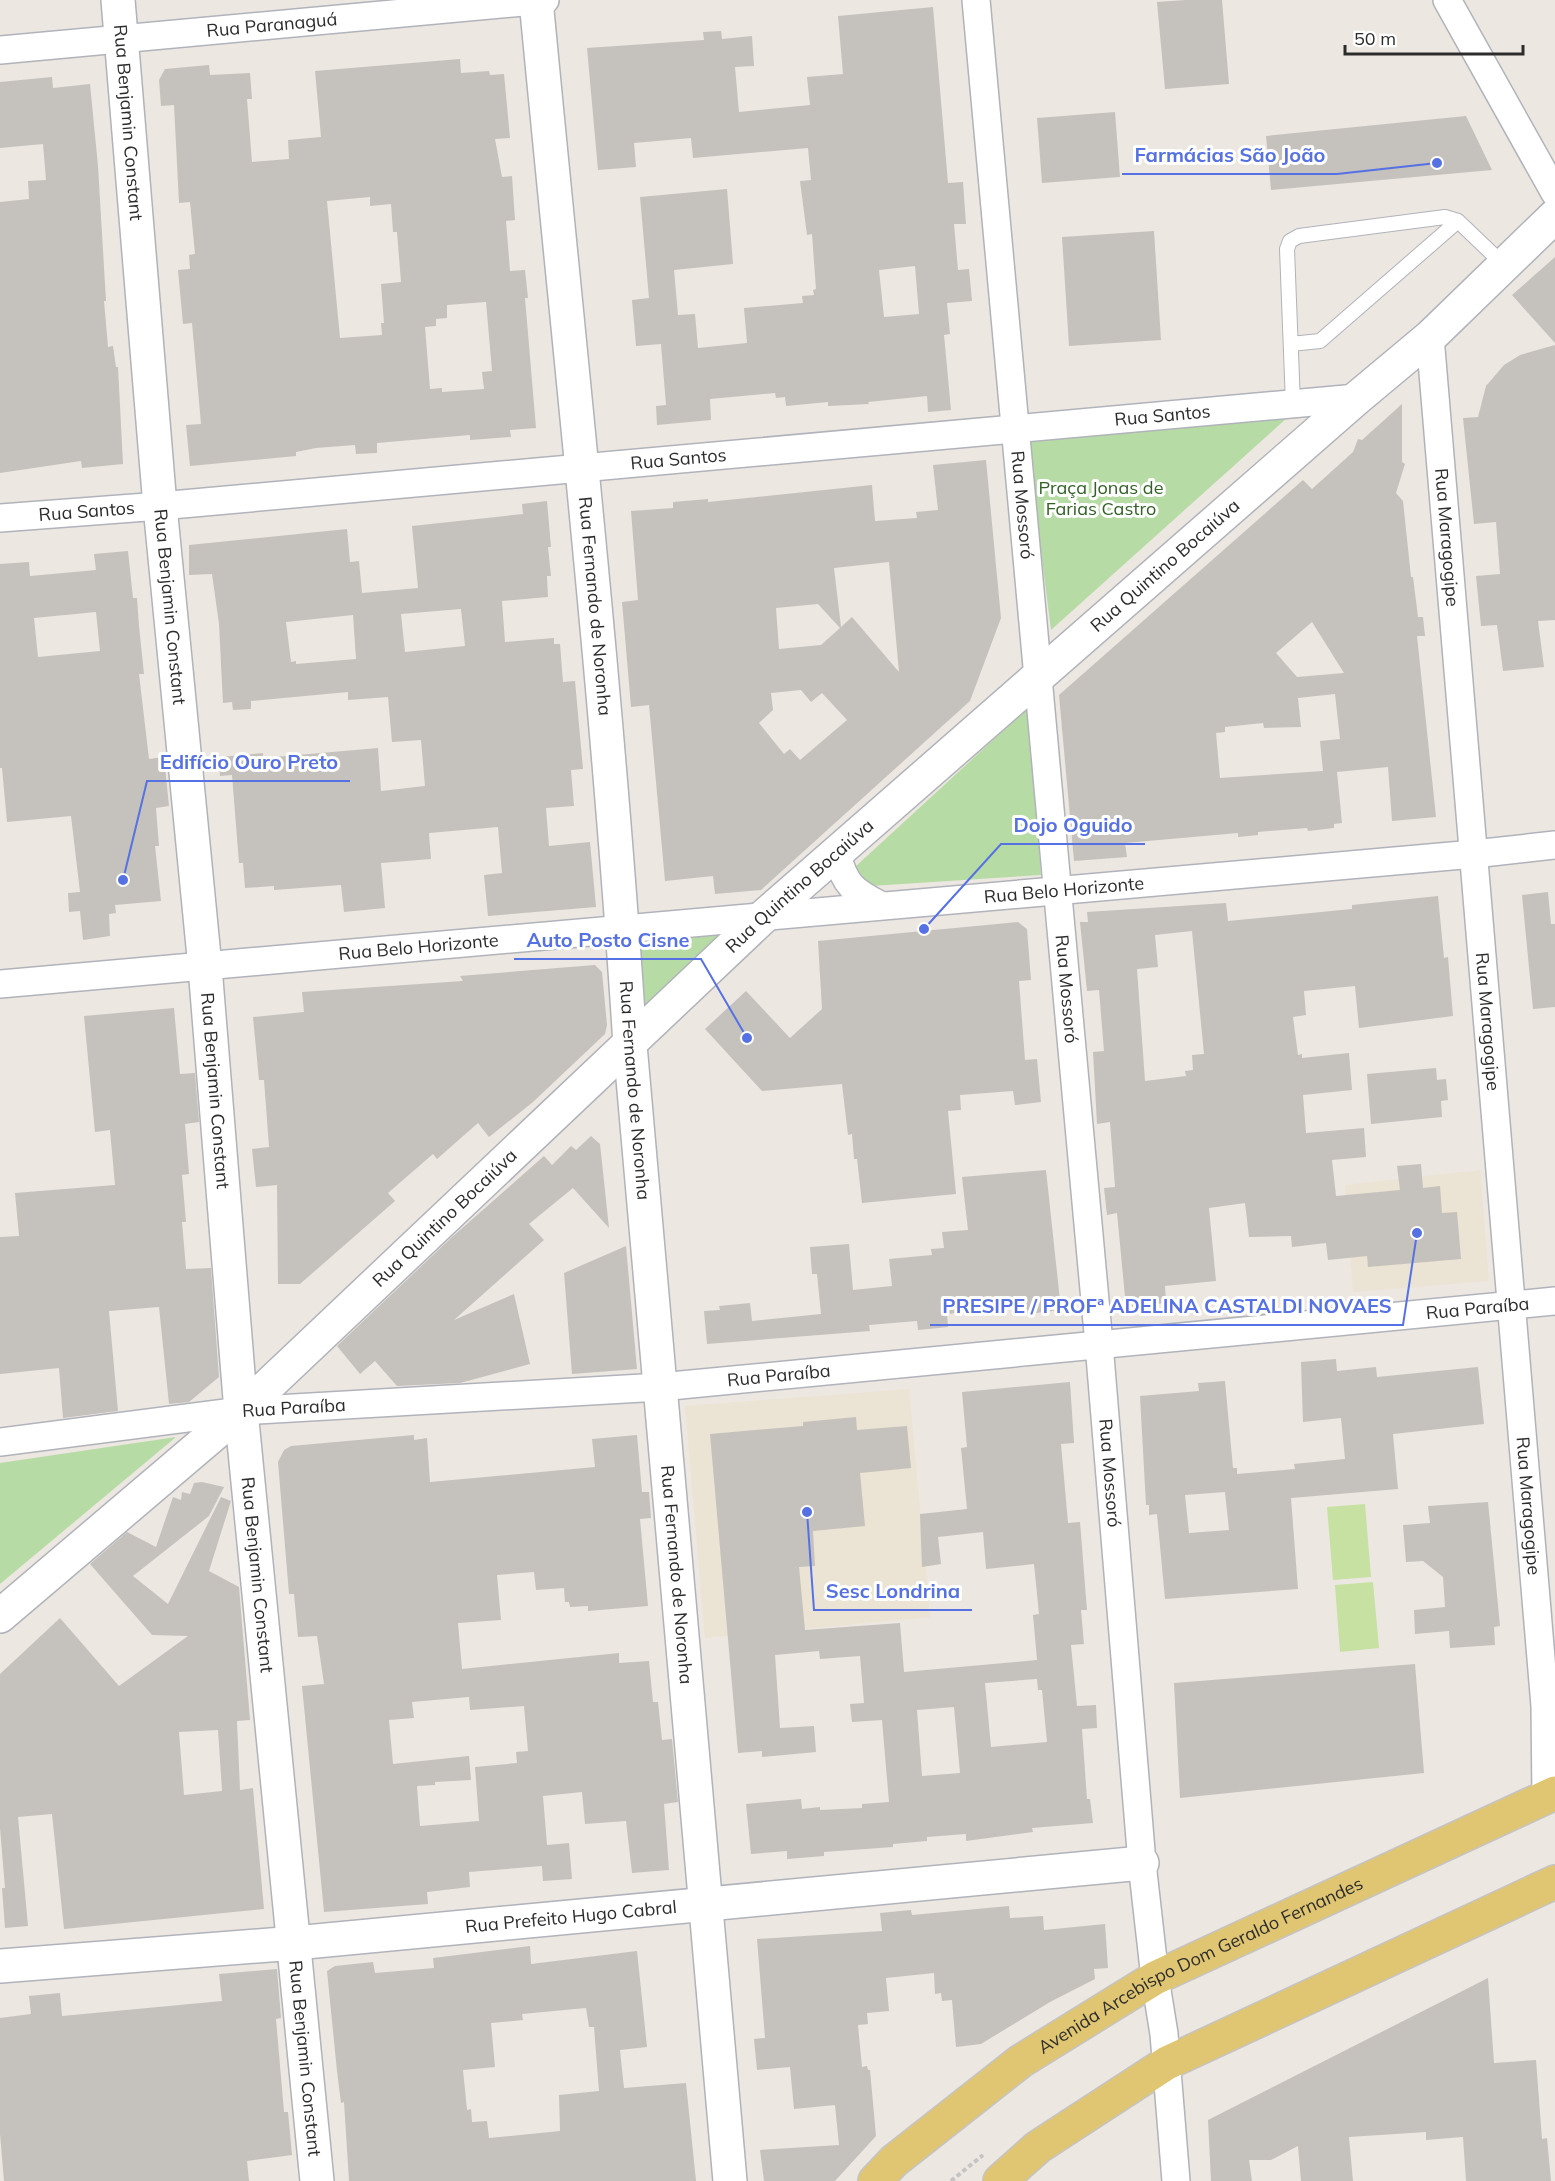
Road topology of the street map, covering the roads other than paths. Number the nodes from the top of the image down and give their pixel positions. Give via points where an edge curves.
1 (118, 0) edge
2 (536, 0) edge
3 (545, 0) edge
4 (976, 0) edge
5 (1448, 0) edge
6 (121, 39) junction
7 (0, 50) edge
8 (1555, 193) edge
9 (1555, 216) edge
10 (1458, 221) junction
11 (1504, 265) junction
12 (1430, 338) junction
13 (1291, 344) junction
14 (1357, 398) junction
15 (1293, 404) junction
16 (1014, 429) junction
17 (582, 468) junction
18 (160, 506) junction
19 (0, 518) edge
20 (1039, 676) junction
21 (1555, 844) edge
22 (1474, 854) junction
23 (837, 855) junction
24 (1058, 891) junction
25 (880, 905) junction
26 (762, 918) junction
27 (623, 931) junction
28 (205, 968) junction
29 (0, 984) edge
30 (630, 1045) junction
31 (1555, 1300) edge
32 (1511, 1304) junction
33 (1100, 1344) junction
34 (660, 1387) junction
35 (241, 1411) junction
36 (0, 1442) edge
37 (0, 1616) edge
38 (1550, 1715) edge
39 (1550, 1795) edge
40 (1142, 1863) junction
41 (1555, 1882) edge
42 (706, 1905) junction
43 (295, 1943) junction
44 (0, 1966) edge
45 (1155, 1978) junction
46 (1167, 2063) junction
47 (317, 2181) edge
48 (730, 2181) edge
49 (874, 2181) edge
50 (1000, 2181) edge
51 (1176, 2181) edge

1 - 6 street, Rua Benjamin Constant
2 - 3 street, Rua Paranaguá
2 - 6 street, Rua Paranaguá
2 - 17 street, Rua Fernando de Noronha
4 - 16 street, Rua Mossoró
5 - 8 street
6 - 7 street, Rua Paranaguá
6 - 18 street, Rua Benjamin Constant
9 - 11 street, Rua Quintino Bocaiúva
10 - 11 lane
10 - 13 lane via 1320,341
10 - 13 lane via 1444,217 1299,236 1290,241 1287,249
11 - 12 street, Rua Quintino Bocaiúva
12 - 14 street, Rua Quintino Bocaiúva
12 - 22 street, Rua Maragogipe
13 - 15 lane
14 - 15 street, Rua Santos
14 - 20 street, Rua Quintino Bocaiúva
15 - 16 street, Rua Santos
16 - 17 street, Rua Santos
16 - 20 street, Rua Mossoró
17 - 18 street, Rua Santos
17 - 27 street, Rua Fernando de Noronha
18 - 19 street, Rua Santos
18 - 28 street, Rua Benjamin Constant
20 - 23 street, Rua Quintino Bocaiúva
20 - 24 street, Rua Mossoró
21 - 22 street, Rua Belo Horizonte
22 - 24 street, Rua Belo Horizonte
22 - 32 street, Rua Maragogipe
23 - 25 street via 846,882
23 - 26 street, Rua Quintino Bocaiúva
24 - 25 street, Rua Belo Horizonte
24 - 33 street, Rua Mossoró
25 - 26 street, Rua Belo Horizonte
26 - 27 street, Rua Belo Horizonte
26 - 30 street, Rua Quintino Bocaiúva
27 - 28 street, Rua Belo Horizonte
27 - 30 street, Rua Fernando de Noronha
28 - 29 street, Rua Belo Horizonte
28 - 35 street, Rua Benjamin Constant
30 - 34 street, Rua Fernando de Noronha
30 - 35 street, Rua Quintino Bocaiúva
31 - 32 street, Rua Paraíba
32 - 33 street, Rua Paraíba
32 - 38 street, Rua Maragogipe
33 - 34 street, Rua Paraíba
33 - 40 street, Rua Mossoró
34 - 35 street, Rua Paraíba
34 - 42 street, Rua Fernando de Noronha
35 - 36 street, Rua Paraíba
35 - 37 street, Rua Quintino Bocaiúva
35 - 43 street, Rua Benjamin Constant
38 - 39 street, Rua Maragogipe
39 - 45 main road, Avenida Arcebispo Dom Geraldo Fernandes
40 - 42 street, Rua Prefeito Hugo Cabral
40 - 45 street, Rua Mossoró
41 - 46 main road
42 - 43 street, Rua Prefeito Hugo Cabral
42 - 48 street, Rua Fernando de Noronha
43 - 44 street, Rua Prefeito Hugo Cabral
43 - 47 street, Rua Benjamin Constant
45 - 46 street, Rua Mossoró
45 - 49 main road, Avenida Arcebispo Dom Geraldo Fernandes via 1021,2061
46 - 50 main road via 1038,2147
46 - 51 street, Rua Mossoró

